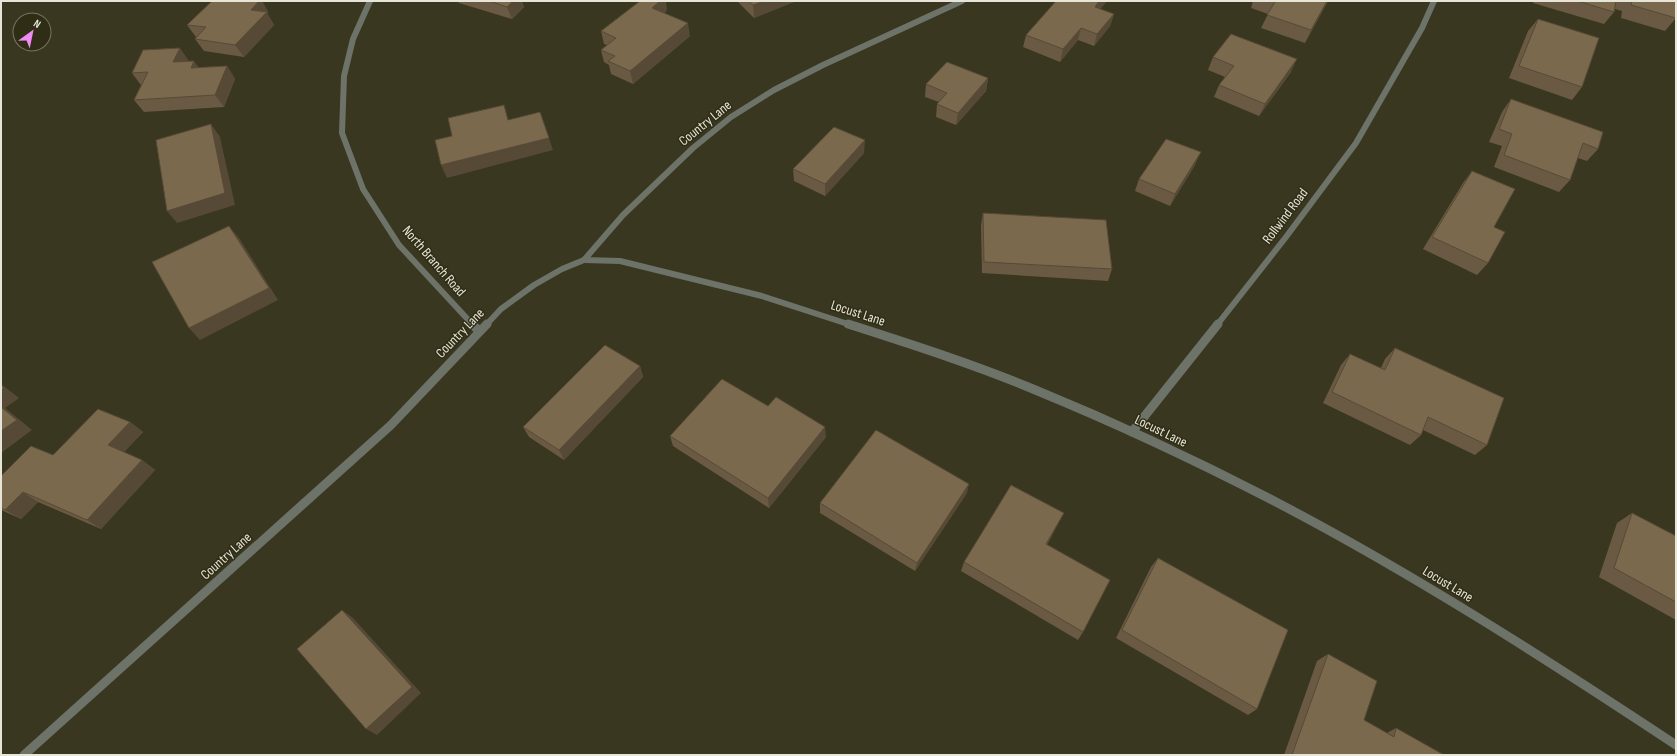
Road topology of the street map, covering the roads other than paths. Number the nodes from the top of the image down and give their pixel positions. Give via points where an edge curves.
1 (370, 1) edge
2 (962, 1) edge
3 (1434, 1) edge
4 (584, 260) junction
5 (479, 331) junction
6 (1132, 432) junction
7 (1676, 745) edge
8 (24, 755) edge

1 - 5 street, North Branch Road via 353,39 344,76 342,133 363,190 400,245
2 - 4 street, Country Lane via 816,68 731,117 693,148 624,215
3 - 6 street, Rollwind Road via 1422,28 1356,143 1286,238
4 - 5 street, Country Lane via 534,285 501,308
4 - 6 street, Locust Lane via 620,261 762,296 930,350 1033,389
5 - 8 street, Country Lane via 391,425
6 - 7 street, Locust Lane via 1276,502 1416,580 1542,656

